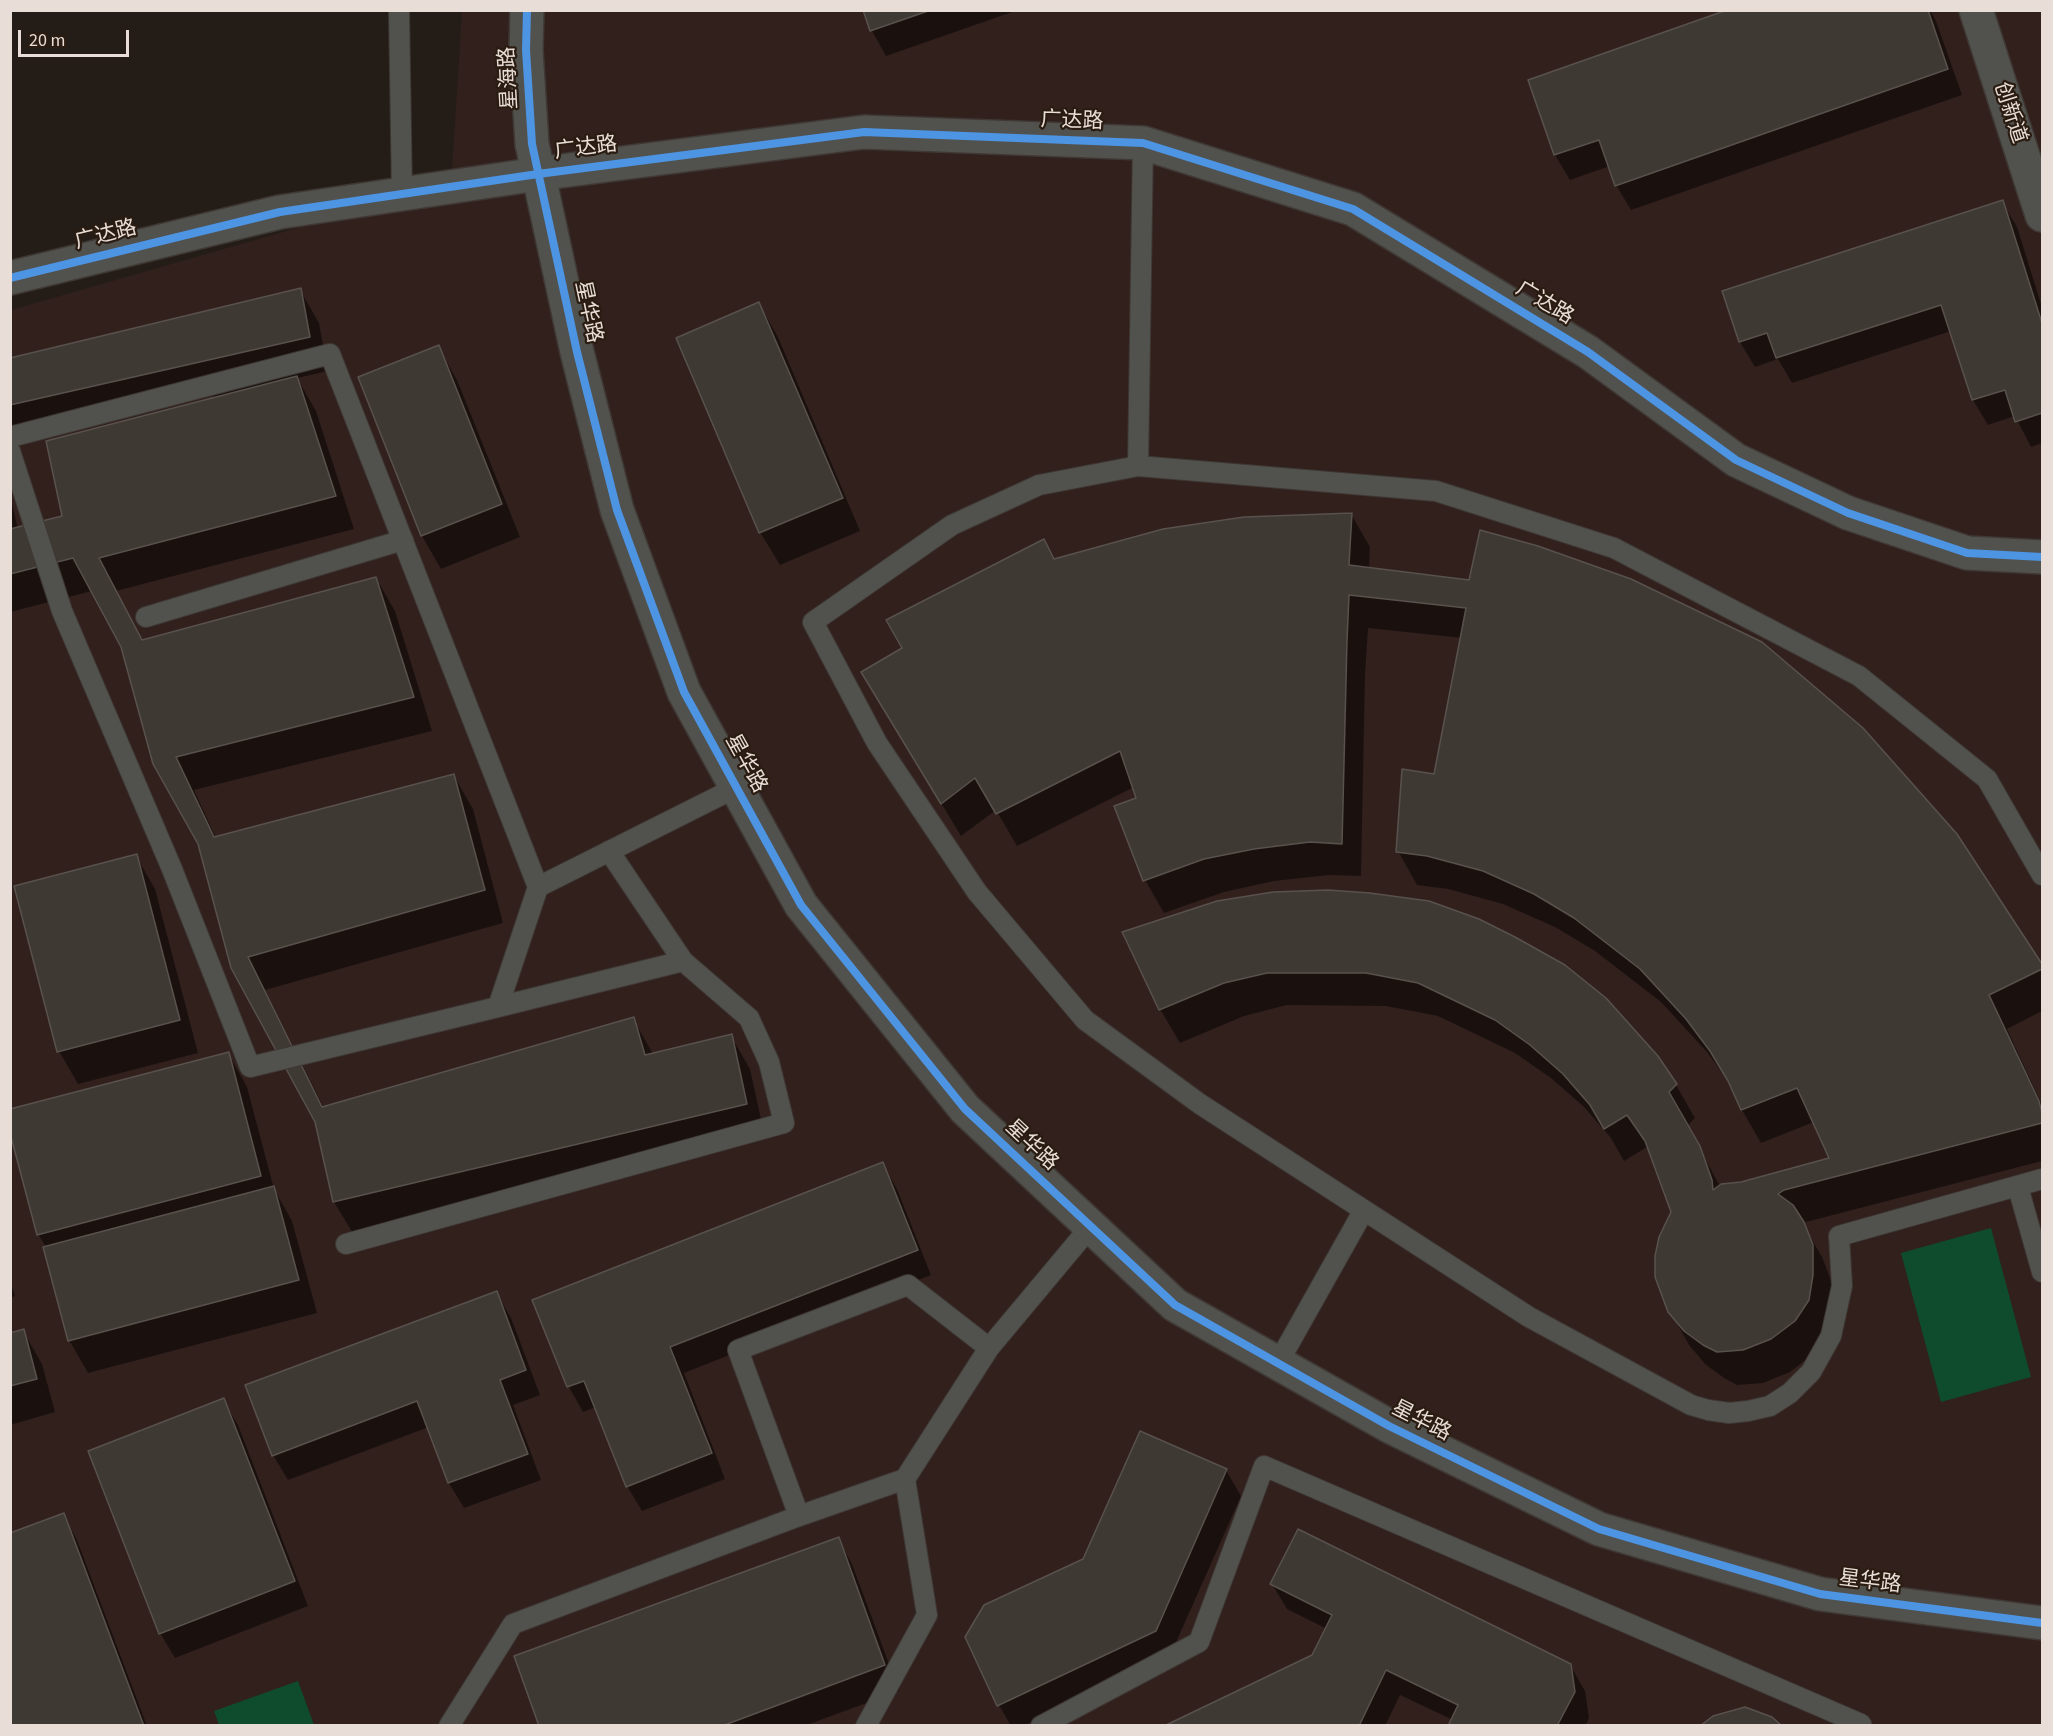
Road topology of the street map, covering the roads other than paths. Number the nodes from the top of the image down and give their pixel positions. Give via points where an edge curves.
1 (399, 10) edge
2 (527, 10) edge
3 (1976, 10) edge
4 (1143, 143) junction
5 (535, 159) junction
6 (402, 194) junction
7 (2043, 215) edge
8 (10, 278) edge
9 (10, 436) edge
10 (10, 451) edge
11 (1138, 466) junction
12 (403, 540) junction
13 (2043, 557) edge
14 (146, 617) dead end
15 (737, 787) junction
16 (609, 851) junction
17 (2043, 875) edge
18 (538, 887) junction
19 (683, 961) junction
20 (498, 1007) junction
21 (2043, 1179) edge
22 (2018, 1187) junction
23 (1364, 1210) junction
24 (1091, 1226) junction
25 (346, 1244) dead end
26 (2043, 1272) edge
27 (989, 1348) junction
28 (1278, 1363) junction
29 (905, 1479) junction
30 (799, 1516) junction
31 (2043, 1623) edge
32 (449, 1725) edge
33 (866, 1725) edge
34 (1041, 1725) edge
35 (1861, 1725) edge

1 - 6 lane
2 - 5 street, 星海路 via 526,50
3 - 7 street, 创新道
4 - 5 street, 广达路 via 864,132
4 - 11 lane
4 - 13 street, 广达路 via 1353,209 1588,352 1736,460 1848,513 1967,553
5 - 6 street, 广达路
5 - 15 street, 星华路 via 577,352 617,510 684,692
6 - 8 street, 广达路 via 280,212
9 - 12 lane via 330,354
10 - 20 lane via 62,611 172,869 250,1067
11 - 17 lane via 1436,491 1614,548 1859,676 1987,779
11 - 23 lane via 1039,484 952,525 813,622 877,743 977,892 1085,1020 1200,1104
12 - 14 lane
12 - 18 lane
15 - 16 lane
15 - 24 street, 星华路 via 801,905 966,1109
16 - 18 lane
16 - 19 lane
18 - 20 lane
19 - 20 lane
19 - 25 lane via 749,1017 769,1062 784,1123
21 - 22 lane
22 - 23 lane via 1839,1236 1842,1286 1832,1336 1811,1372 1770,1406 1729,1413 1691,1405 1529,1317
22 - 26 lane
23 - 28 lane
24 - 27 lane
24 - 28 street, 星华路 via 1175,1305
27 - 29 lane
27 - 30 lane via 908,1285 738,1350
28 - 31 street, 星华路 via 1389,1426 1599,1529 1820,1594
29 - 30 lane
29 - 33 lane via 927,1615
30 - 32 lane via 513,1624
34 - 35 lane via 1199,1642 1264,1466

